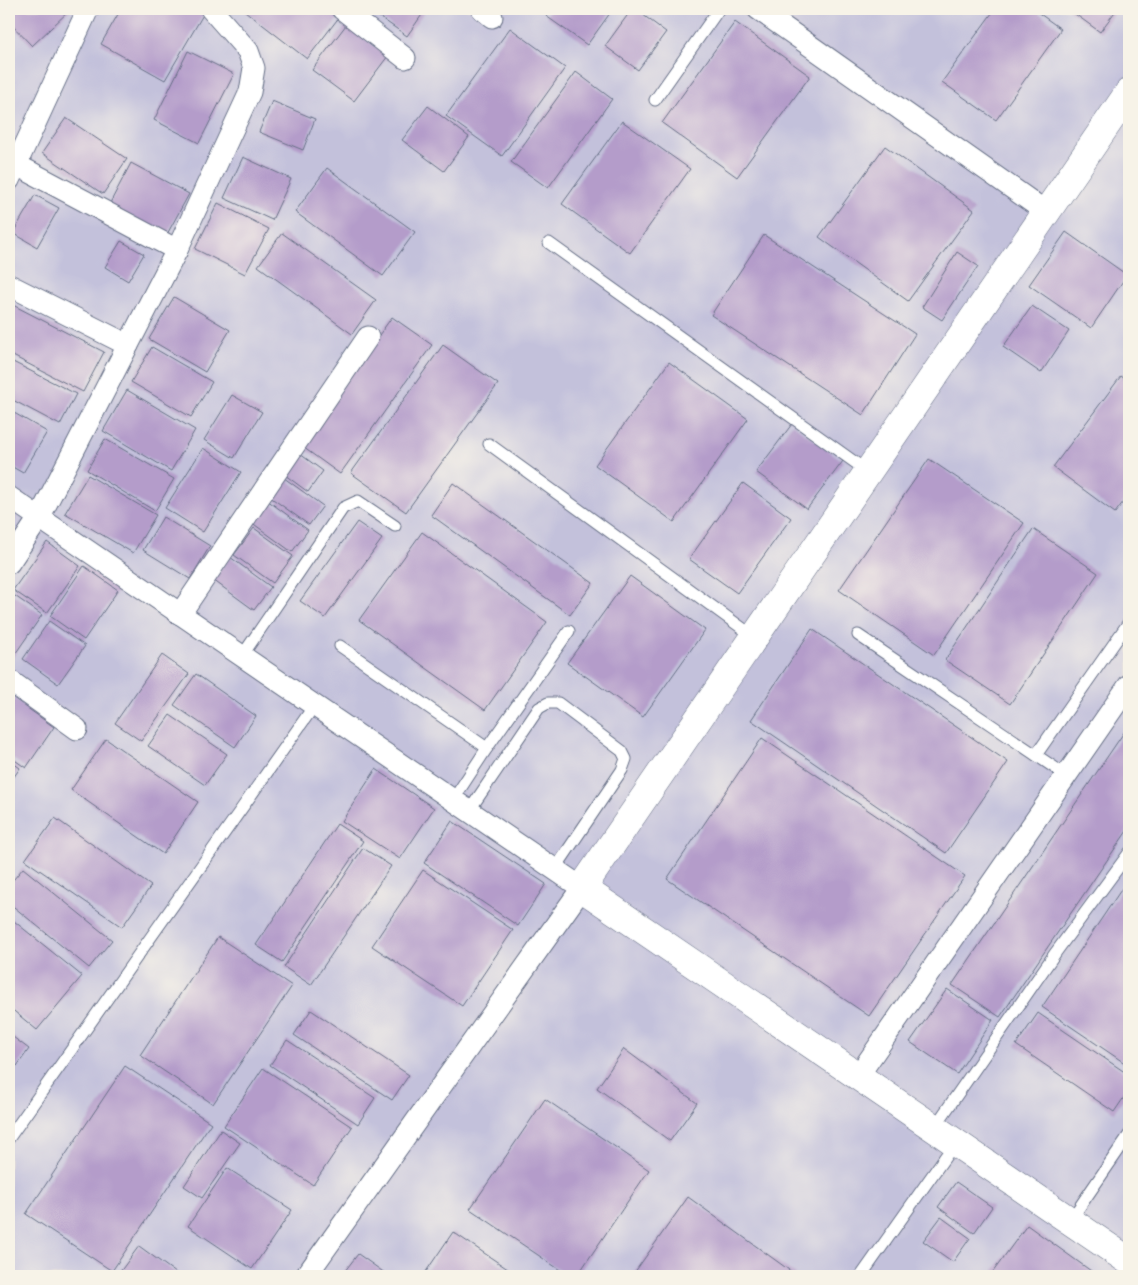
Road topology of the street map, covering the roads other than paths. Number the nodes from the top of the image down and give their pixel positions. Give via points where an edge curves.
1 (88, 9) edge
2 (212, 9) edge
3 (342, 9) edge
4 (719, 9) edge
5 (758, 9) edge
6 (405, 58) dead end
7 (1129, 92) edge
8 (655, 100) dead end
9 (11, 167) edge
10 (1046, 212) junction
11 (549, 243) dead end
12 (177, 250) junction
13 (9, 285) edge
14 (368, 338) dead end
15 (128, 345) junction
16 (489, 444) dead end
17 (867, 471) junction
18 (9, 497) edge
19 (39, 518) junction
20 (395, 526) dead end
21 (9, 563) edge
22 (180, 614) junction
23 (1129, 622) edge
24 (569, 631) dead end
25 (858, 635) dead end
26 (753, 636) junction
27 (340, 646) dead end
28 (242, 656) junction
29 (9, 680) edge
30 (1129, 685) edge
31 (314, 706) junction
32 (77, 729) dead end
33 (487, 748) junction
34 (1036, 755) junction
35 (1067, 776) junction
36 (461, 805) junction
37 (1129, 853) edge
38 (554, 869) junction
39 (582, 888) junction
40 (858, 1076) junction
41 (944, 1135) junction
42 (1129, 1135) edge
43 (9, 1138) edge
44 (1070, 1221) junction
45 (1129, 1261) edge
46 (306, 1276) edge
47 (861, 1276) edge

1 - 9 street
2 - 12 street via 248,51 254,68 250,92
3 - 6 street
4 - 8 lane
5 - 10 street
7 - 10 street
9 - 12 street
10 - 17 street
11 - 17 lane
12 - 15 street
13 - 15 street
14 - 22 street
15 - 19 street
16 - 26 lane
17 - 26 street
18 - 19 street
19 - 21 street
19 - 22 street
20 - 28 lane via 358,501 343,508
22 - 28 street
23 - 34 lane
24 - 33 lane
25 - 34 lane
26 - 39 street
27 - 33 lane
28 - 31 street
29 - 32 street
30 - 35 street
31 - 36 street
31 - 43 lane
33 - 36 lane
34 - 35 lane
35 - 40 street
36 - 38 street
36 - 38 lane via 539,708 548,702 558,703 622,751 626,759 622,770
37 - 41 lane via 1056,952
38 - 39 street
39 - 40 street
39 - 46 street
40 - 41 street
41 - 44 street
41 - 47 lane
42 - 44 lane
44 - 45 street

